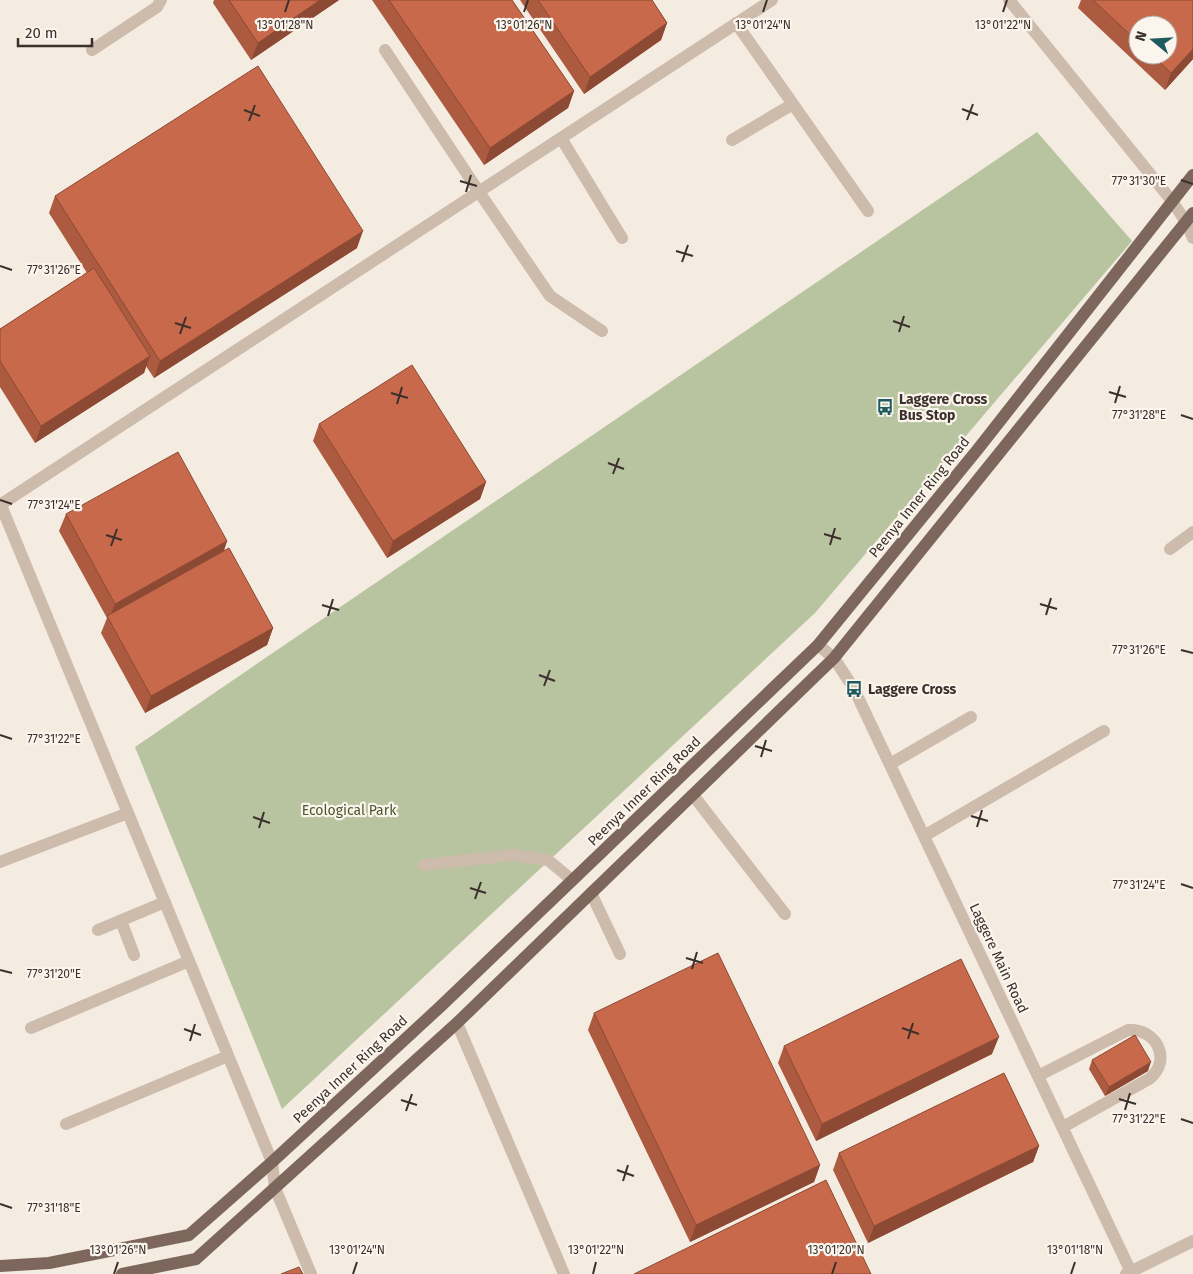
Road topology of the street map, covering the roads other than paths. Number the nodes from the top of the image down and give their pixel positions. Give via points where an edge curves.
1 (161, 0) edge
2 (772, 0) edge
3 (1009, 0) edge
4 (736, 23) junction
5 (92, 50) dead end
6 (385, 50) dead end
7 (793, 104) junction
8 (561, 138) junction
9 (732, 140) dead end
10 (1193, 175) edge
11 (479, 192) junction
12 (1172, 201) junction
13 (868, 211) dead end
14 (1189, 218) edge
15 (622, 238) dead end
16 (1193, 238) edge
17 (602, 331) dead end
18 (0, 504) edge
19 (1193, 532) edge
20 (1170, 549) dead end
21 (818, 645) junction
22 (834, 658) junction
23 (971, 717) dead end
24 (1104, 731) dead end
25 (890, 764) junction
26 (693, 795) junction
27 (128, 813) junction
28 (924, 836) junction
29 (0, 862) edge
30 (424, 865) dead end
31 (572, 880) junction
32 (591, 893) junction
33 (164, 902) junction
34 (785, 914) dead end
35 (121, 921) junction
36 (98, 930) dead end
37 (620, 954) dead end
38 (134, 955) dead end
39 (189, 961) junction
40 (457, 1023) junction
41 (31, 1028) dead end
42 (228, 1056) junction
43 (1038, 1076) junction
44 (66, 1124) dead end
45 (1062, 1128) junction
46 (272, 1162) junction
47 (275, 1188) junction
48 (1193, 1241) edge
49 (0, 1266) edge
50 (1130, 1273) edge
51 (122, 1274) edge
52 (311, 1274) edge
53 (564, 1274) edge

1 - 5 street via 158,7
2 - 4 street
3 - 12 street
4 - 7 street
4 - 8 street
6 - 11 street
7 - 9 street
7 - 13 street
8 - 11 street
8 - 15 street
10 - 12 main road, Peenya Inner Ring Road
11 - 17 street via 550,296
11 - 18 street
12 - 14 street
12 - 21 main road, Peenya Inner Ring Road via 978,449
14 - 16 street
14 - 22 main road
18 - 27 street
19 - 20 street
21 - 22 street, Laggere Main Road
21 - 31 main road, Peenya Inner Ring Road
22 - 25 street, Laggere Main Road via 854,688
22 - 26 main road
23 - 25 street
24 - 28 street
25 - 28 street, Laggere Main Road
26 - 32 main road
26 - 34 street
27 - 29 street
27 - 33 street
28 - 43 street, Laggere Main Road
30 - 31 street via 513,855 548,860
31 - 46 main road, Peenya Inner Ring Road
32 - 37 street
32 - 40 main road
33 - 35 street
33 - 39 street
35 - 36 street
35 - 38 street
39 - 41 street
39 - 42 street
40 - 47 main road
40 - 53 street
42 - 44 street
42 - 46 street
43 - 45 street, Laggere Main Road
43 - 45 street via 1128,1030 1142,1031 1157,1045 1161,1055 1157,1073
45 - 50 street, Laggere Main Road
46 - 47 street
46 - 49 main road, Peenya Inner Ring Road via 188,1235 49,1263
47 - 51 main road via 196,1259
47 - 52 street
48 - 50 street

